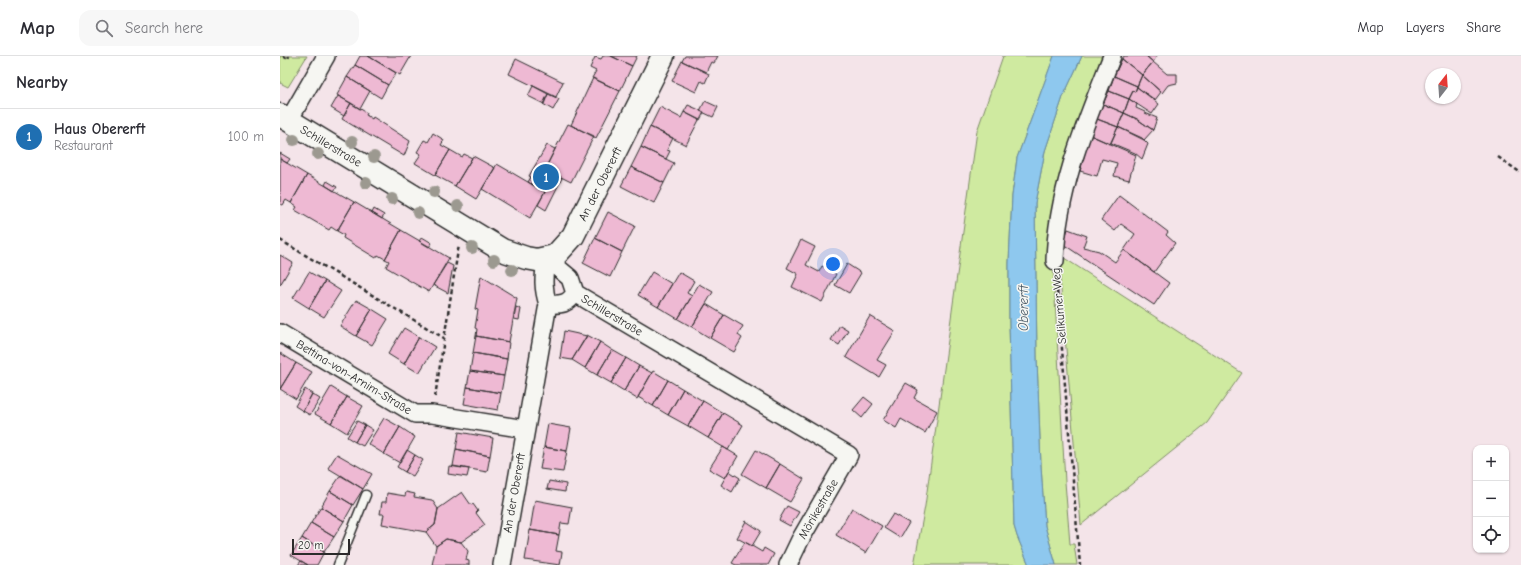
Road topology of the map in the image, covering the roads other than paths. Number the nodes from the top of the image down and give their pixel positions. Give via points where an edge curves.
1 (326, 56) edge
2 (663, 56) edge
3 (1112, 56) edge
4 (284, 118) edge
5 (546, 258) junction
6 (1055, 261) road end
7 (575, 293) junction
8 (548, 304) junction
9 (280, 333) edge
10 (525, 429) junction
11 (849, 455) joint
12 (366, 495) dead end
13 (338, 565) edge
14 (502, 565) edge
15 (788, 565) edge

1 - 4 street
2 - 5 street, An der Obererft via 573,236 555,256
3 - 6 street, Selikumer Weg via 1083,130 1064,190 1057,224
4 - 5 street, Schillerstraße via 502,250 526,258
5 - 7 street, Schillerstraße via 570,278
5 - 8 street, An der Obererft via 543,282
7 - 8 street via 570,300 561,305
7 - 11 street, Schillerstraße
8 - 10 street, An der Obererft
9 - 10 street, Bettina-von-Arnim-Straße via 415,414 432,414
10 - 14 street, An der Obererft
11 - 15 street, Mörikestraße
12 - 13 lane

